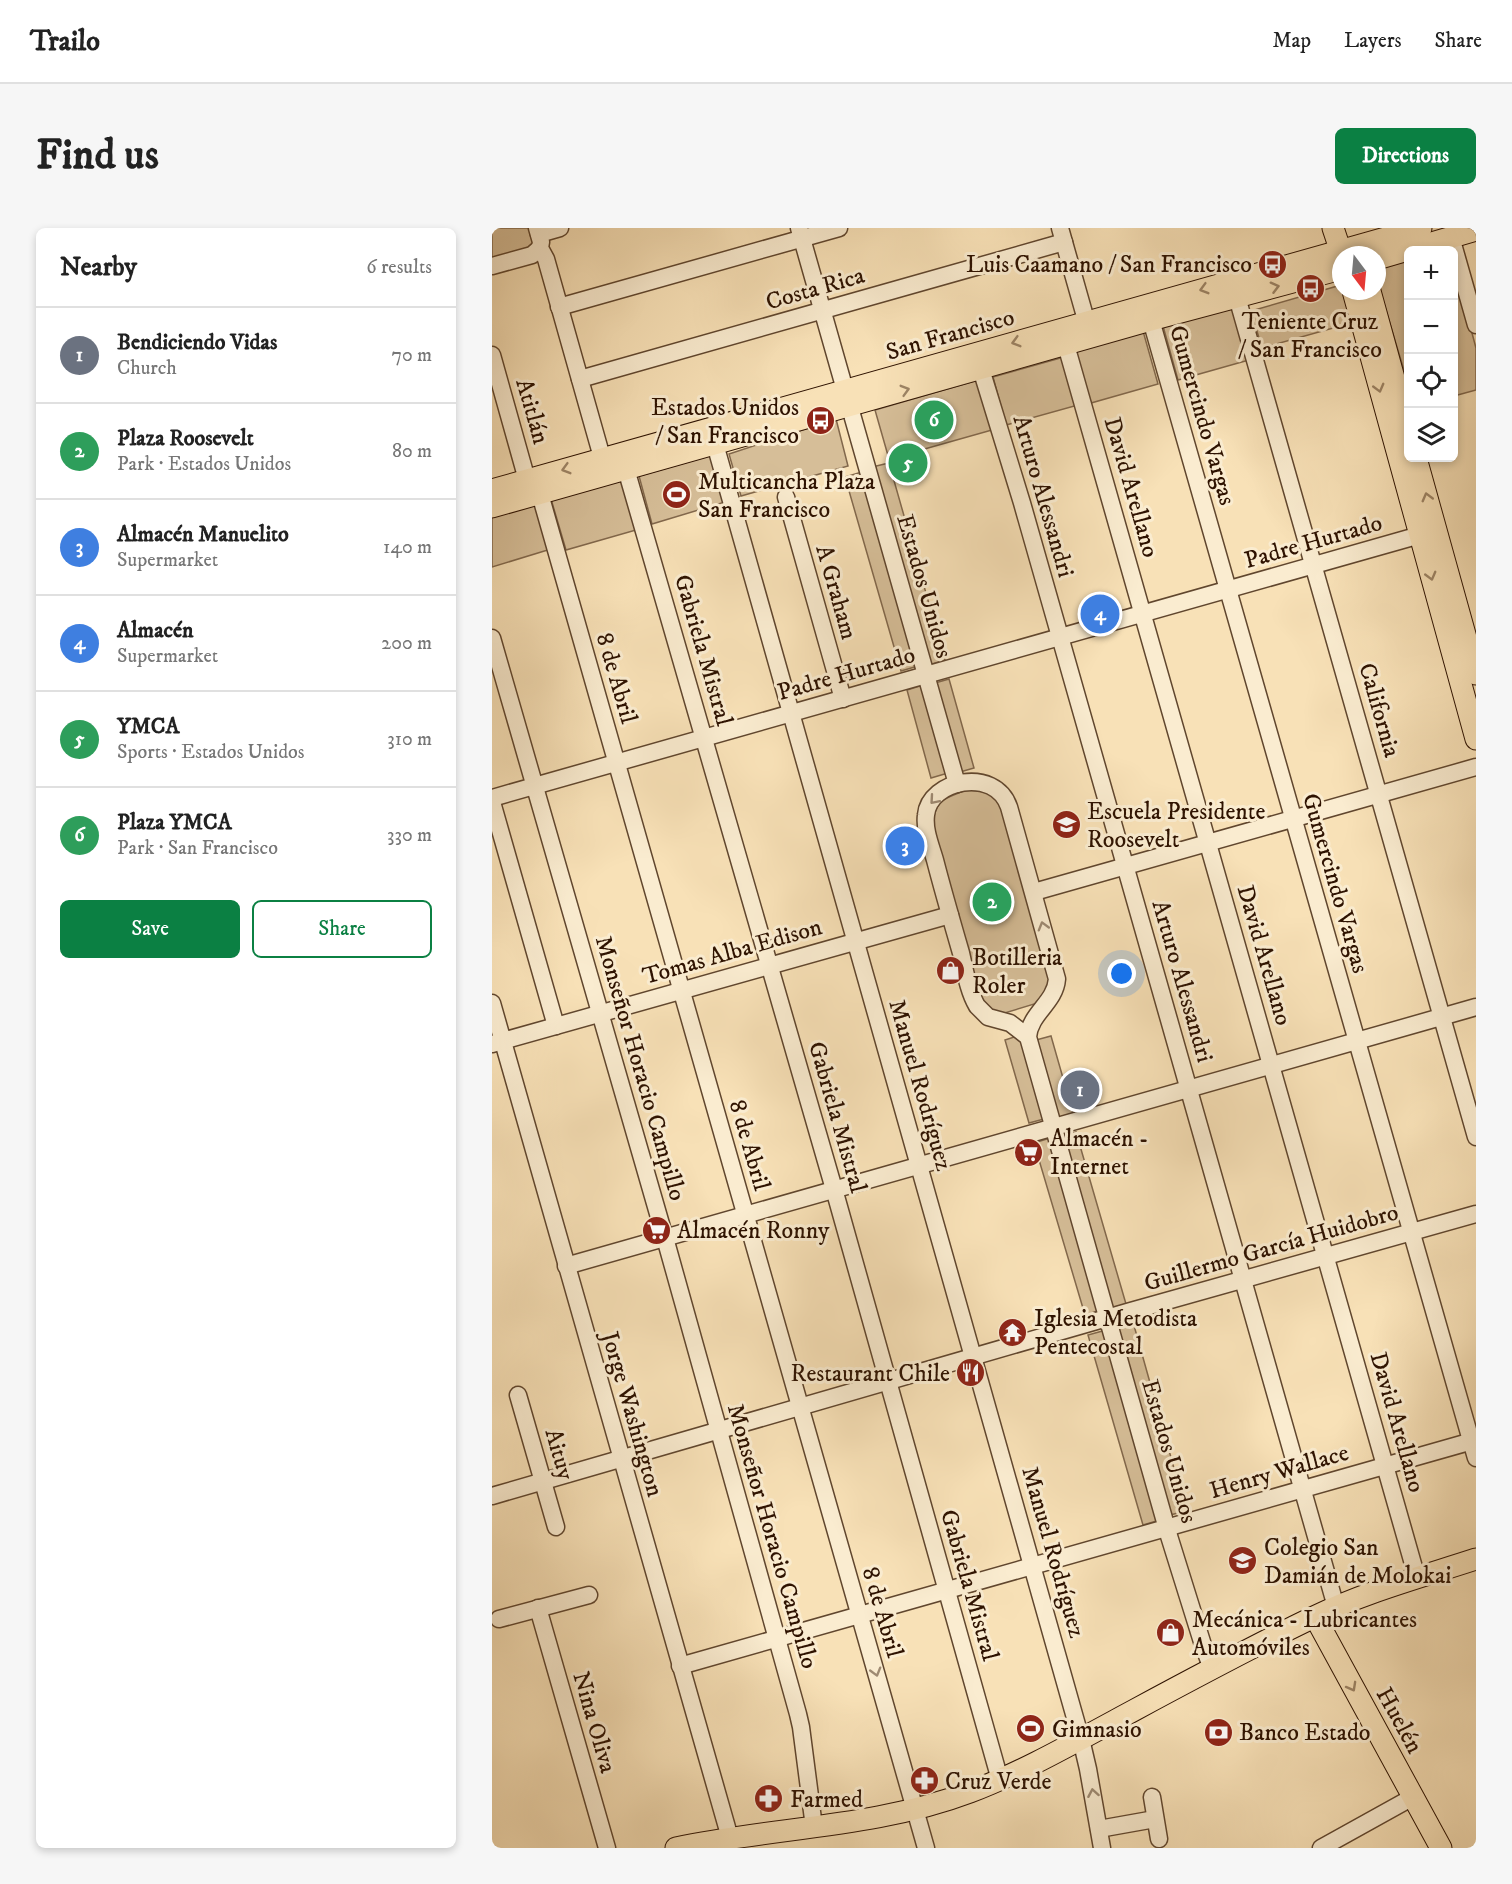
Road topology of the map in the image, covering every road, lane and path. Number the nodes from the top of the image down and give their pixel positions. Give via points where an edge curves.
1 (560, 228) edge
2 (839, 228) edge
3 (1333, 228) edge
4 (1421, 228) edge
5 (1476, 230) edge
6 (800, 233) edge
7 (1062, 235) edge
8 (538, 237) edge
9 (1451, 237) junction
10 (1346, 246) edge
11 (1365, 246) edge
12 (1332, 256) edge
13 (1386, 256) edge
14 (1332, 258) edge
15 (492, 266) edge
16 (1237, 297) junction
17 (1355, 300) edge
18 (1372, 300) edge
19 (559, 307) junction
20 (822, 311) junction
21 (1151, 320) junction
22 (1476, 325) edge
23 (1089, 330) junction
24 (1066, 345) junction
25 (492, 355) edge
26 (981, 369) junction
27 (579, 379) junction
28 (847, 398) junction
29 (1404, 414) edge
30 (715, 444) junction
31 (1417, 462) edge
32 (612, 468) junction
33 (534, 487) junction
34 (492, 490) edge
35 (786, 497) dead end
36 (492, 507) edge
37 (1420, 535) junction
38 (1313, 566) junction
39 (1228, 590) junction
40 (1143, 614) junction
41 (1060, 637) junction
42 (492, 638) edge
43 (1476, 674) edge
44 (926, 676) junction
45 (843, 699) junction
46 (791, 714) junction
47 (704, 738) junction
48 (1476, 739) edge
49 (616, 763) junction
50 (1476, 767) edge
51 (957, 784) junction
52 (535, 786) junction
53 (1379, 794) junction
54 (492, 800) edge
55 (1293, 819) junction
56 (1208, 843) junction
57 (1126, 866) junction
58 (1034, 892) junction
59 (950, 915) junction
60 (856, 941) junction
61 (770, 965) junction
62 (681, 990) junction
63 (492, 1003) edge
64 (1476, 1007) edge
65 (1041, 1010) junction
66 (600, 1013) junction
67 (1441, 1017) junction
68 (1001, 1020) junction
69 (556, 1026) junction
70 (1028, 1037) junction
71 (1357, 1041) junction
72 (497, 1042) edge
73 (1271, 1065) junction
74 (1189, 1089) junction
75 (1054, 1127) junction
76 (1476, 1137) edge
77 (919, 1165) junction
78 (834, 1189) junction
79 (1476, 1214) edge
80 (745, 1215) junction
81 (1412, 1233) junction
82 (665, 1238) junction
83 (1326, 1257) junction
84 (566, 1266) junction
85 (1243, 1280) junction
86 (1108, 1318) junction
87 (973, 1357) junction
88 (888, 1382) junction
89 (518, 1395) dead end
90 (800, 1407) junction
91 (718, 1431) junction
92 (1474, 1441) edge
93 (1476, 1458) edge
94 (621, 1459) junction
95 (1385, 1466) junction
96 (543, 1481) junction
97 (1303, 1489) junction
98 (492, 1496) edge
99 (556, 1527) dead end
100 (1167, 1528) junction
101 (1476, 1559) edge
102 (1033, 1566) junction
103 (1418, 1578) junction
104 (946, 1591) junction
105 (589, 1595) dead end
106 (1336, 1607) junction
107 (538, 1608) junction
108 (859, 1616) junction
109 (1315, 1617) junction
110 (499, 1619) dead end
111 (776, 1639) junction
112 (680, 1666) junction
113 (1212, 1669) junction
114 (1081, 1739) junction
115 (1000, 1780) junction
116 (1152, 1797) dead end
117 (1413, 1797) junction
118 (916, 1809) junction
119 (1155, 1819) junction
120 (814, 1827) junction
121 (1099, 1829) junction
122 (729, 1838) junction
123 (1159, 1839) dead end
124 (1327, 1846) edge
125 (607, 1848) edge
126 (676, 1848) edge
127 (926, 1848) edge
128 (1102, 1848) edge
129 (1441, 1848) edge

1 - 8 street
2 - 6 street
3 - 10 main road
4 - 11 main road, San Francisco
5 - 9 main road
6 - 19 street
6 - 20 street, Estados Unidos
7 - 20 street, Costa Rica
7 - 23 street
8 - 15 street via 532,255
8 - 19 street, Gabriela Mistral
9 - 13 main road
9 - 22 street
12 -> 23 main road, San Francisco
16 -> 14 main road, San Francisco
16 - 21 main road, San Francisco
16 - 38 street, California
17 -> 37 main road
18 - 29 main road
19 - 27 street, Gabriela Mistral
20 - 27 street, Costa Rica
20 - 28 street, Estados Unidos
21 - 23 main road, San Francisco
21 - 39 street, Gumercindo Vargas
23 - 24 main road, San Francisco
23 -> 28 main road, San Francisco
24 - 26 main road, San Francisco
24 - 40 street, David Arellano
25 - 33 street, Atitlán
28 -> 26 main road, San Francisco
26 - 41 street, Arturo Alessandri
27 - 32 street, Gabriela Mistral
28 - 30 main road, San Francisco
28 - 32 main road, San Francisco
28 - 44 street, Estados Unidos
30 - 32 main road, San Francisco
30 - 46 street, Manuel Rodríguez
43 -> 31 main road
32 - 33 main road, San Francisco
32 - 47 street, Gabriela Mistral
33 - 34 main road, San Francisco
33 - 36 main road, San Francisco
33 - 49 street, 8 de Abril
35 - 45 street, A Graham
37 - 38 street, Padre Hurtado
37 -> 48 main road
38 - 39 street, Padre Hurtado
38 - 53 street, California
39 - 40 street, Padre Hurtado
39 - 55 street, Gumercindo Vargas
40 - 41 street, Padre Hurtado
40 - 56 street, David Arellano
41 - 44 street, Padre Hurtado
41 - 57 street, Arturo Alessandri
42 - 52 street, Monseñor Horacio Campillo
44 - 45 street, Padre Hurtado
44 - 51 street, Estados Unidos
45 - 46 street, Padre Hurtado
46 - 47 street, Padre Hurtado
46 - 60 street, Manuel Rodríguez
47 - 49 street, Padre Hurtado
47 - 61 street, Gabriela Mistral
49 - 52 street, Padre Hurtado
49 - 62 street, 8 de Abril
50 - 53 street
51 - 58 street via 985,783 1003,794
51 -> 59 street via 937,795 928,805 925,817
52 - 54 street, Padre Hurtado
52 - 66 street, Monseñor Horacio Campillo
53 - 55 street
53 - 67 street, California
54 - 69 street
55 - 56 street
55 - 71 street, Gumercindo Vargas
56 - 57 street
56 - 73 street, David Arellano
57 - 58 street
57 - 74 street, Arturo Alessandri
65 -> 58 street via 1054,993 1058,979
59 - 60 street, Tomas Alba Edison
59 - 68 street via 974,1002 984,1014
60 - 61 street, Tomas Alba Edison
60 - 77 street, Manuel Rodríguez
61 - 62 street, Tomas Alba Edison
61 - 78 street, Gabriela Mistral
62 - 66 street, Tomas Alba Edison
62 - 80 street, 8 de Abril
63 - 72 street, Jorge Washington
64 - 67 street
65 - 68 street via 1022,1018
65 - 70 street via 1030,1025
66 - 69 street, Tomas Alba Edison
66 - 82 street, Monseñor Horacio Campillo
67 - 71 street
67 - 76 street, California
68 - 70 street
69 - 72 street, Tomas Alba Edison
70 - 75 street, Estados Unidos
71 - 73 street
71 - 81 street, Gumercindo Vargas
72 - 84 street, Jorge Washington
73 - 74 street
73 - 83 street, David Arellano
74 - 75 street
74 - 85 street, Arturo Alessandri
75 - 77 street
75 - 86 street, Estados Unidos
77 - 78 street
77 - 87 street, Manuel Rodríguez
78 - 80 street
78 - 88 street, Gabriela Mistral
79 - 81 street, Guillermo García Huidobro
80 - 82 street
80 - 90 street, 8 de Abril
81 - 83 street, Guillermo García Huidobro
81 - 92 street, Gumercindo Vargas
82 - 84 street
82 - 91 street, Monseñor Horacio Campillo
83 - 85 street, Guillermo García Huidobro
83 - 95 street, David Arellano
84 - 94 street, Jorge Washington
85 - 86 street, Guillermo García Huidobro
85 - 97 street, Arturo Alessandri
86 - 87 street, Guillermo García Huidobro
86 - 100 street, Estados Unidos
87 - 88 street, Guillermo García Huidobro
87 - 102 street, Manuel Rodríguez
88 - 90 street, Guillermo García Huidobro
88 - 104 street, Gabriela Mistral
89 - 96 street, Aituy
90 - 91 street, Guillermo García Huidobro
90 - 108 street, 8 de Abril
91 - 94 street, Guillermo García Huidobro
91 - 111 street, Monseñor Horacio Campillo
92 - 93 street, Gumercindo Vargas
92 - 95 street, Henry Wallace
94 - 96 street, Guillermo García Huidobro
94 - 112 street, Jorge Washington
95 - 97 street, Henry Wallace
95 - 103 street, David Arellano
96 - 98 street, Guillermo García Huidobro
96 - 99 street, Aituy
97 - 100 street, Henry Wallace
97 - 106 street, Arturo Alessandri
100 - 102 street, Henry Wallace
100 - 113 street, Estados Unidos
101 - 103 main road
102 - 104 street, Henry Wallace
102 - 114 street, Manuel Rodríguez
103 - 106 main road
104 - 108 street, Henry Wallace
104 - 115 street, Gabriela Mistral
105 - 107 street
106 - 109 main road
107 - 110 street
107 - 125 street, Nina Oliva
108 - 111 street, Henry Wallace
108 -> 118 street, 8 de Abril
109 - 113 main road
109 -> 117 main road, Huelén
111 - 112 street, Henry Wallace
111 - 120 street, Monseñor Horacio Campillo via 801,1727
112 - 122 street, Jorge Washington
113 - 114 main road
114 - 115 main road
121 -> 114 street, Manuel Rodríguez
115 - 118 main road
116 - 119 street
117 - 124 street
117 - 129 main road, Huelén
118 - 120 main road
118 - 127 street, 8 de Abril
119 - 121 street
119 - 123 street
120 - 122 main road
121 - 128 street, Manuel Rodríguez
122 - 126 main road

